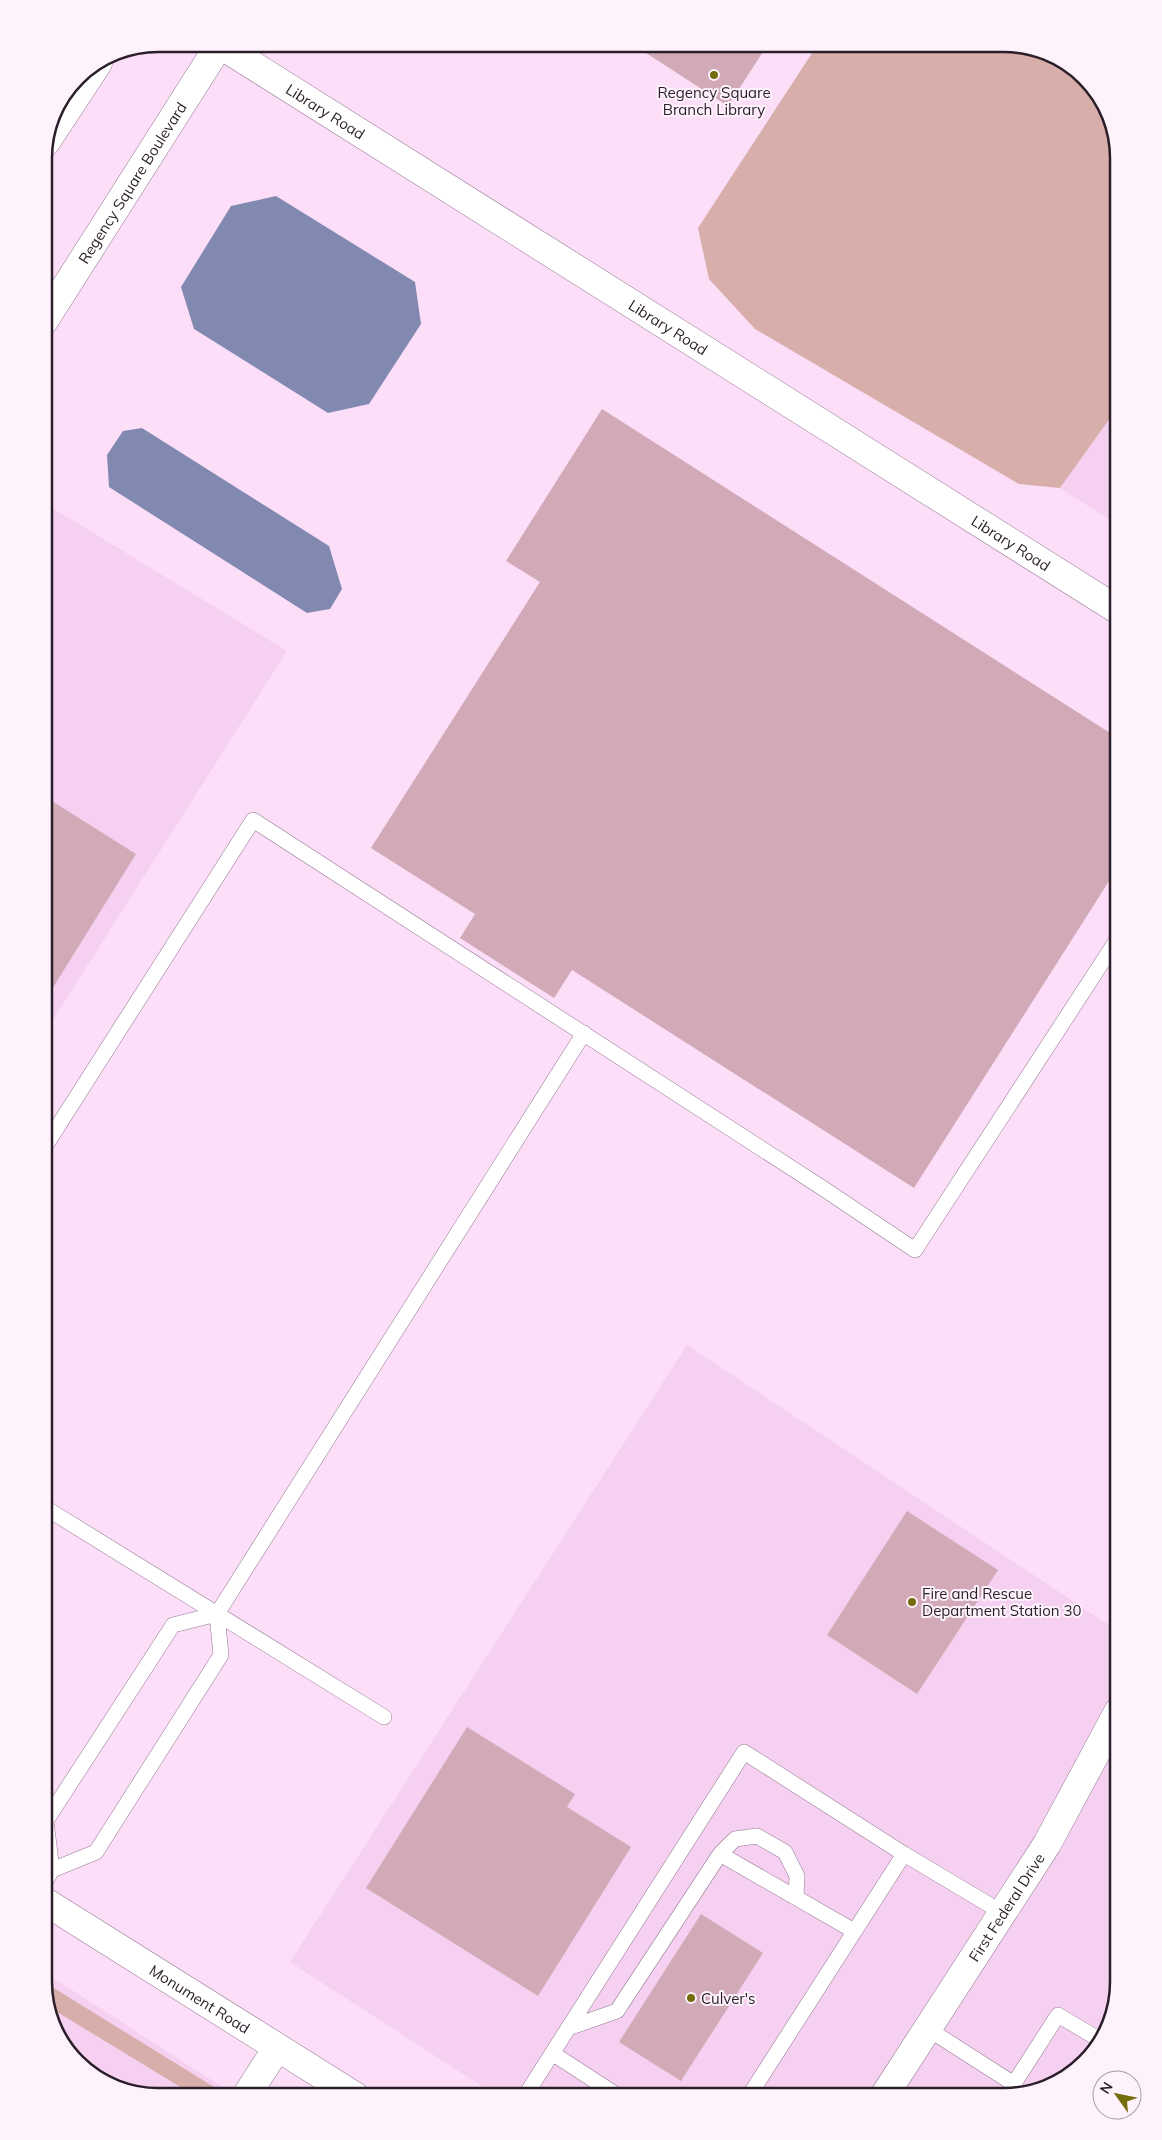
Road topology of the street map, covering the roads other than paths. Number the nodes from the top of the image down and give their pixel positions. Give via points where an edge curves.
1 (215, 52) edge
2 (233, 52) edge
3 (86, 81) edge
4 (60, 121) edge
5 (53, 300) edge
6 (1110, 605) edge
7 (1110, 950) edge
8 (584, 1033) junction
9 (52, 1135) edge
10 (52, 1512) edge
11 (216, 1614) junction
12 (384, 1717) dead end
13 (1110, 1727) edge
14 (52, 1812) edge
15 (720, 1854) junction
16 (904, 1854) junction
17 (52, 1870) edge
18 (796, 1897) junction
19 (52, 1906) edge
20 (1003, 1913) junction
21 (854, 1931) junction
22 (568, 2028) junction
23 (928, 2029) junction
24 (1095, 2037) edge
25 (277, 2048) junction
26 (552, 2053) junction
27 (252, 2087) edge
28 (341, 2087) edge
29 (530, 2087) edge
30 (1012, 2087) edge
31 (605, 2088) edge
32 (754, 2088) edge
33 (889, 2088) edge
34 (1007, 2088) edge

1 - 5 street, Regency Square Boulevard
2 - 6 street, Library Road
3 - 4 street
7 - 8 lane via 915,1250
8 - 9 lane via 253,820
8 - 11 lane
10 - 11 lane
11 - 12 lane
11 - 14 lane via 173,1625
11 - 17 lane via 222,1656 96,1852
13 - 20 street, First Federal Drive via 1047,1844
15 - 18 lane
15 - 18 lane via 735,1839 756,1836 771,1844 785,1852 797,1876
15 - 22 lane via 617,2011
16 - 20 lane
16 - 21 lane
16 - 22 lane via 744,1752
18 - 21 lane
19 - 25 street, Monument Road
20 - 23 street, First Federal Drive
21 - 32 lane
22 - 26 lane
23 - 33 street, First Federal Drive
23 - 34 lane
24 - 30 lane via 1058,2014
25 - 27 street
25 - 28 street, Monument Road
26 - 29 lane
26 - 31 lane

